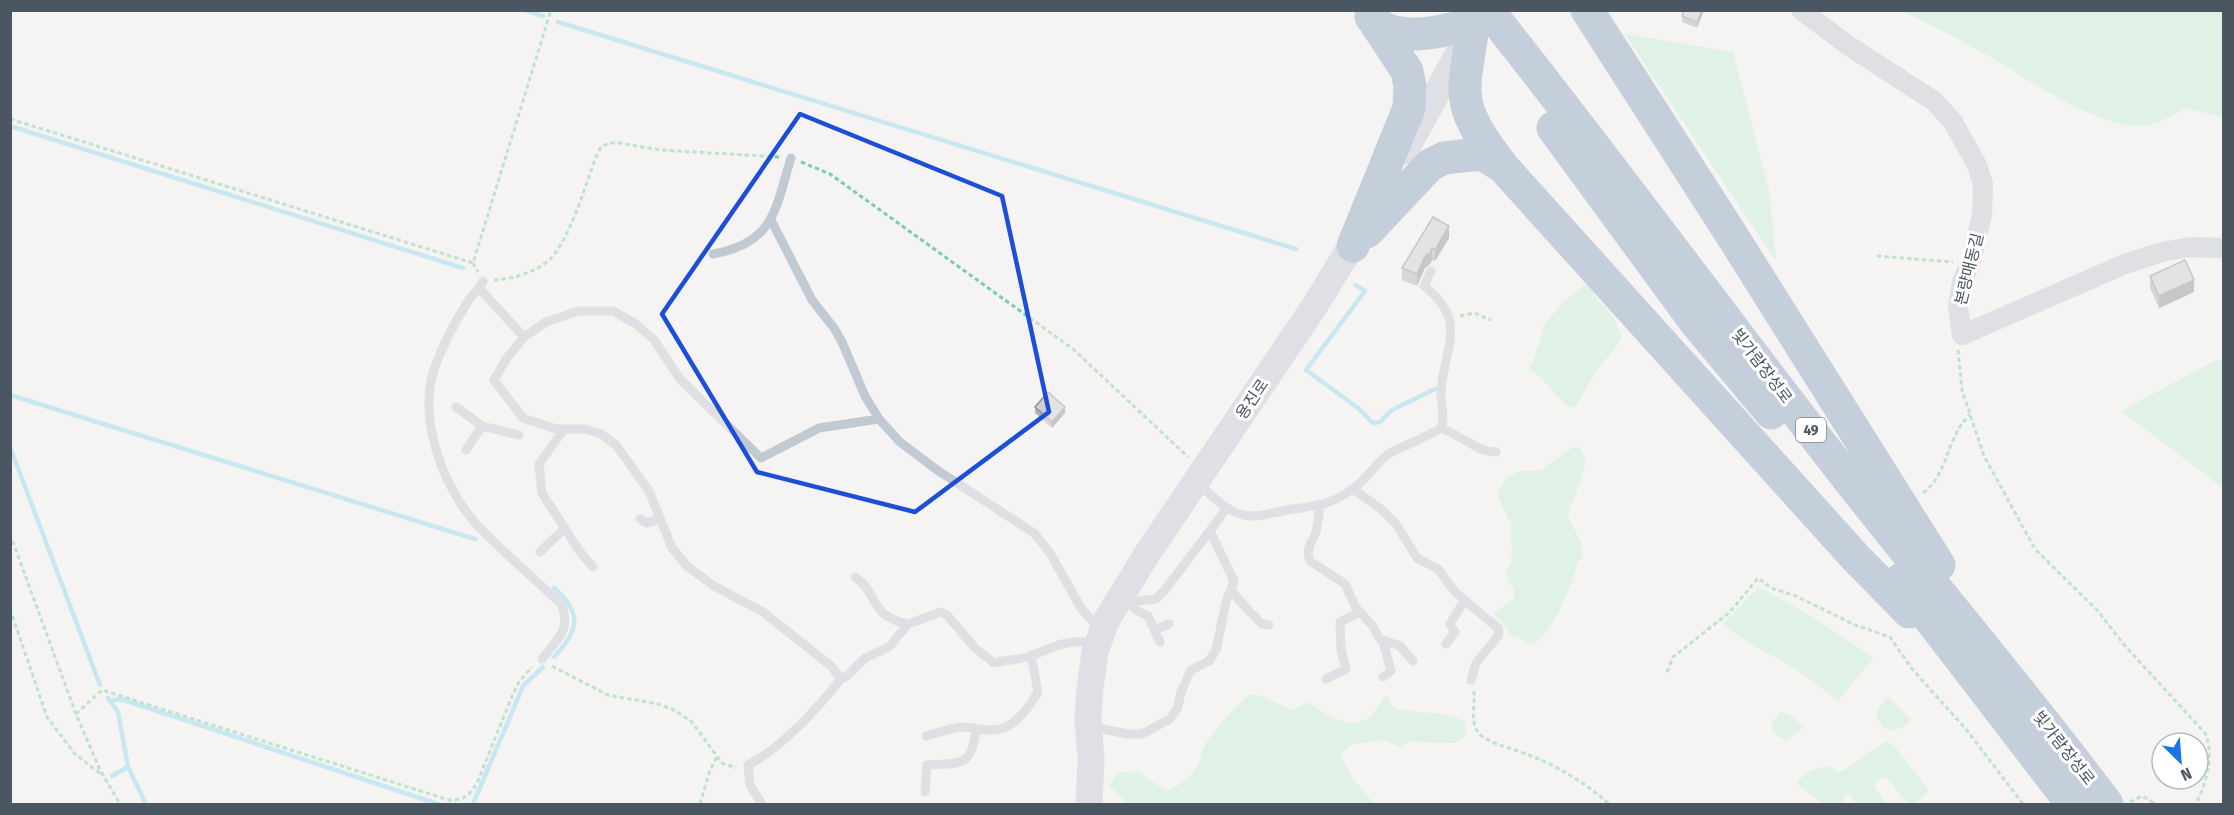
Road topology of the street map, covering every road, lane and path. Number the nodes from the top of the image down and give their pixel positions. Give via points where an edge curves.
1 (551, 10) edge
2 (1587, 10) edge
3 (1801, 10) edge
4 (1478, 15) edge
5 (1371, 17) edge
6 (10, 119) edge
7 (791, 158) junction
8 (1503, 167) junction
9 (771, 220) junction
10 (2223, 248) edge
11 (1350, 251) junction
12 (713, 254) dead end
13 (1877, 256) dead end
14 (473, 263) junction
15 (1970, 264) junction
16 (1431, 271) dead end
17 (481, 285) junction
18 (1449, 319) junction
19 (1491, 320) dead end
20 (1962, 334) junction
21 (524, 337) junction
22 (456, 407) dead end
23 (1970, 415) junction
24 (523, 418) junction
25 (879, 419) junction
26 (482, 426) junction
27 (1440, 428) junction
28 (564, 429) junction
29 (466, 450) dead end
30 (1497, 452) dead end
31 (1200, 476) junction
32 (1353, 489) junction
33 (1923, 493) dead end
34 (1320, 506) junction
35 (1227, 508) junction
36 (640, 519) dead end
37 (659, 519) junction
38 (565, 528) junction
39 (1210, 531) junction
40 (10, 534) edge
41 (540, 552) dead end
42 (593, 567) dead end
43 (855, 577) dead end
44 (1231, 589) junction
45 (1464, 601) junction
46 (1125, 603) junction
47 (10, 609) edge
48 (1360, 612) junction
49 (908, 624) junction
50 (1169, 624) dead end
51 (1269, 625) dead end
52 (1154, 630) junction
53 (1100, 638) junction
54 (1383, 640) junction
55 (1160, 642) dead end
56 (1446, 644) dead end
57 (1031, 655) junction
58 (542, 659) junction
59 (1413, 661) dead end
60 (1667, 672) dead end
61 (1383, 677) dead end
62 (841, 679) junction
63 (1326, 679) dead end
64 (1470, 680) joint
65 (2002, 691) junction
66 (76, 714) junction
67 (1089, 726) junction
68 (976, 729) junction
69 (926, 736) dead end
70 (717, 756) junction
71 (748, 768) junction
72 (103, 776) junction
73 (925, 792) dead end
74 (115, 797) junction
75 (112, 804) edge
76 (120, 804) edge
77 (700, 804) edge
78 (762, 804) edge
79 (1089, 804) edge
80 (1609, 804) edge
81 (2023, 804) edge
82 (2072, 804) edge
83 (2117, 804) edge
84 (2156, 804) edge
85 (2196, 804) edge

1 - 14 path
2 - 65 highway via 1731,234
3 - 15 street, 본량매동길 via 1934,102 1953,122 1983,184 1983,215
4 - 5 highway via 1430,34 1402,34
4 - 8 highway via 1465,92 1481,137
4 - 11 main road, 용진로
4 - 65 highway, 빛가람장성로 / 49 via 1617,175 1861,495
5 - 11 highway via 1407,71 1409,108
6 - 14 path
7 - 9 lane
7 - 17 path via 609,143 601,147 596,157 556,253 527,273
7 - 31 path via 830,174 1073,350
8 - 11 highway via 1484,155 1444,158 1430,165
8 - 65 highway via 1856,558
9 - 12 lane via 751,240 730,251
9 - 25 lane via 812,300 842,342
10 - 20 street, 본량매동길 via 2172,251 2125,264
11 - 31 main road, 용진로
13 - 15 path
14 - 17 path
15 - 20 street, 본량매동길 via 1958,307
16 - 18 lane via 1424,286 1438,299
17 - 21 lane
17 - 58 lane via 457,319 435,365 429,399 430,422 443,468 459,500 477,525 561,604 567,617 564,631
18 - 19 path via 1474,313
18 - 27 lane via 1452,325 1442,383
20 - 23 path via 1958,344 1959,370
21 - 24 lane via 494,380
21 - 25 lane via 546,322 578,311 613,311 654,340 680,379 761,458 819,428
22 - 26 lane
23 - 33 path via 1953,440 1939,475
23 - 85 path via 1984,456 2035,549 2097,610 2205,733 2210,753
24 - 26 lane via 518,436
24 - 28 lane
25 - 53 lane via 900,442 937,470 1034,533
26 - 29 lane
27 - 30 lane via 1487,452
27 - 32 lane via 1391,453
28 - 37 lane via 585,429 616,445 649,491
28 - 38 lane via 539,464 542,493
31 - 35 lane
31 - 46 main road, 용진로
32 - 34 lane
32 - 45 lane via 1389,517 1417,558 1438,569
34 - 35 lane via 1259,517
34 - 48 lane via 1315,534 1308,545 1310,561 1345,584
35 - 39 lane
36 - 37 lane via 647,523
37 - 62 lane via 672,548 687,566 714,586 763,612 831,666
38 - 41 lane
38 - 42 lane
39 - 44 lane via 1234,581
39 - 46 lane via 1156,599
40 - 66 path
43 - 49 lane via 865,585 882,613
44 - 51 lane via 1247,612
44 - 67 lane via 1216,650 1209,662 1191,670 1170,719 1142,734
45 - 56 lane via 1450,624 1455,632
45 - 64 lane via 1489,619 1500,633 1476,663
46 - 52 lane via 1148,616
46 - 53 main road, 용진로 via 1106,621
47 - 72 path via 47,717 75,754
48 - 54 lane
48 - 63 lane via 1340,622 1346,669
49 - 57 lane via 941,612 994,663
49 - 62 lane via 889,647 866,657
50 - 52 lane
52 - 55 lane
53 - 57 lane via 1058,644
53 - 67 main road, 용진로 via 1090,688
54 - 59 lane via 1400,646
54 - 61 lane via 1391,671
57 - 68 lane via 1038,692 1033,700 1004,729
58 - 66 path via 519,682 477,783 460,800 449,800 102,690
58 - 70 path via 608,694 672,709 691,721
60 - 81 path via 1673,657 1730,612 1758,578 1771,588 1890,637
62 - 71 lane via 777,746
64 - 80 path via 1479,733 1562,769
65 - 82 highway, 빛가람장성로 / 49
65 - 83 highway, 빛가람장성로 / 49
66 - 72 path
67 - 79 main road, 용진로
68 - 69 lane via 962,727
68 - 73 lane via 972,753 966,760 927,765
70 - 71 path via 723,764
70 - 77 path
71 - 78 lane via 750,785
72 - 74 path
74 - 75 path
74 - 76 path
83 - 84 path via 2142,796

